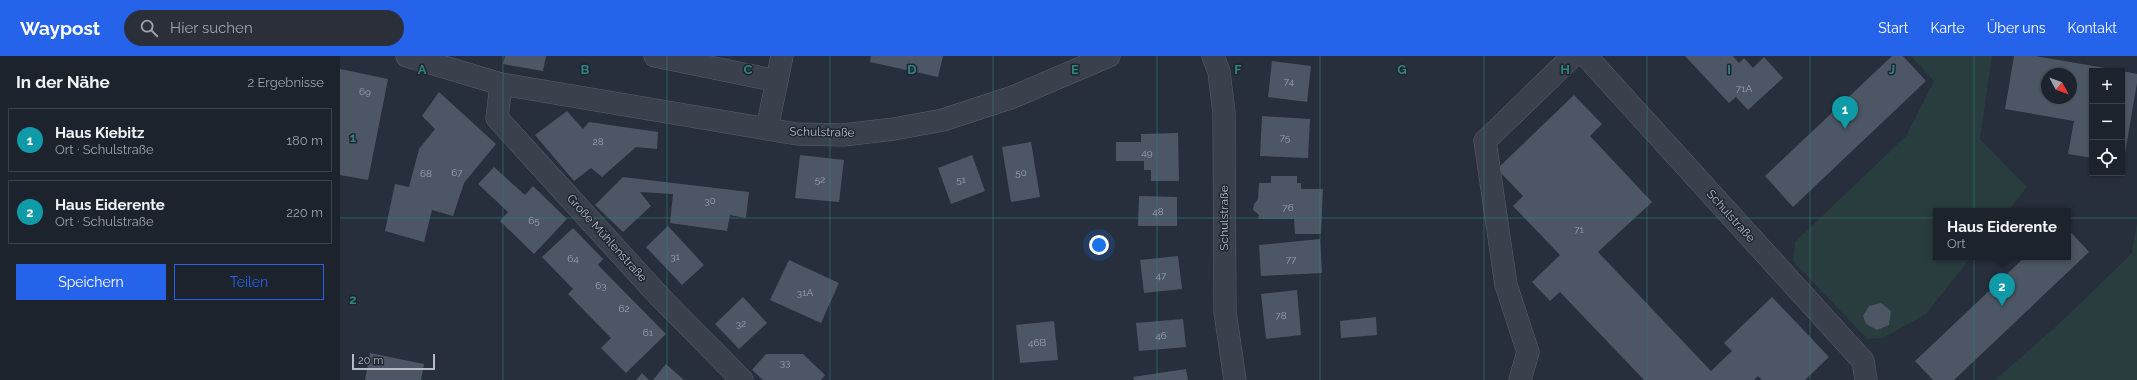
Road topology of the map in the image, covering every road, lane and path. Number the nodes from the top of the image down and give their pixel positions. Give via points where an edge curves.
1 (411, 56) edge
2 (655, 56) edge
3 (782, 56) edge
4 (1109, 56) edge
5 (1213, 56) edge
6 (1585, 57) edge
7 (777, 81) junction
8 (501, 84) junction
9 (768, 129) junction
10 (742, 380) edge
11 (1235, 380) edge
12 (1520, 380) edge
13 (1866, 380) edge

1 - 8 street, Schulstraße
2 - 7 street
3 - 7 street
4 - 9 street, Schulstraße via 1013,97 943,120 842,135 797,134
5 - 11 street, Schulstraße via 1219,72 1224,113 1225,312
6 - 12 street via 1485,141 1506,285 1528,352
6 - 13 street, Schulstraße via 1863,361
7 - 9 street
8 - 9 street, Schulstraße
8 - 10 street, Große Mühlenstraße via 497,118 660,296

